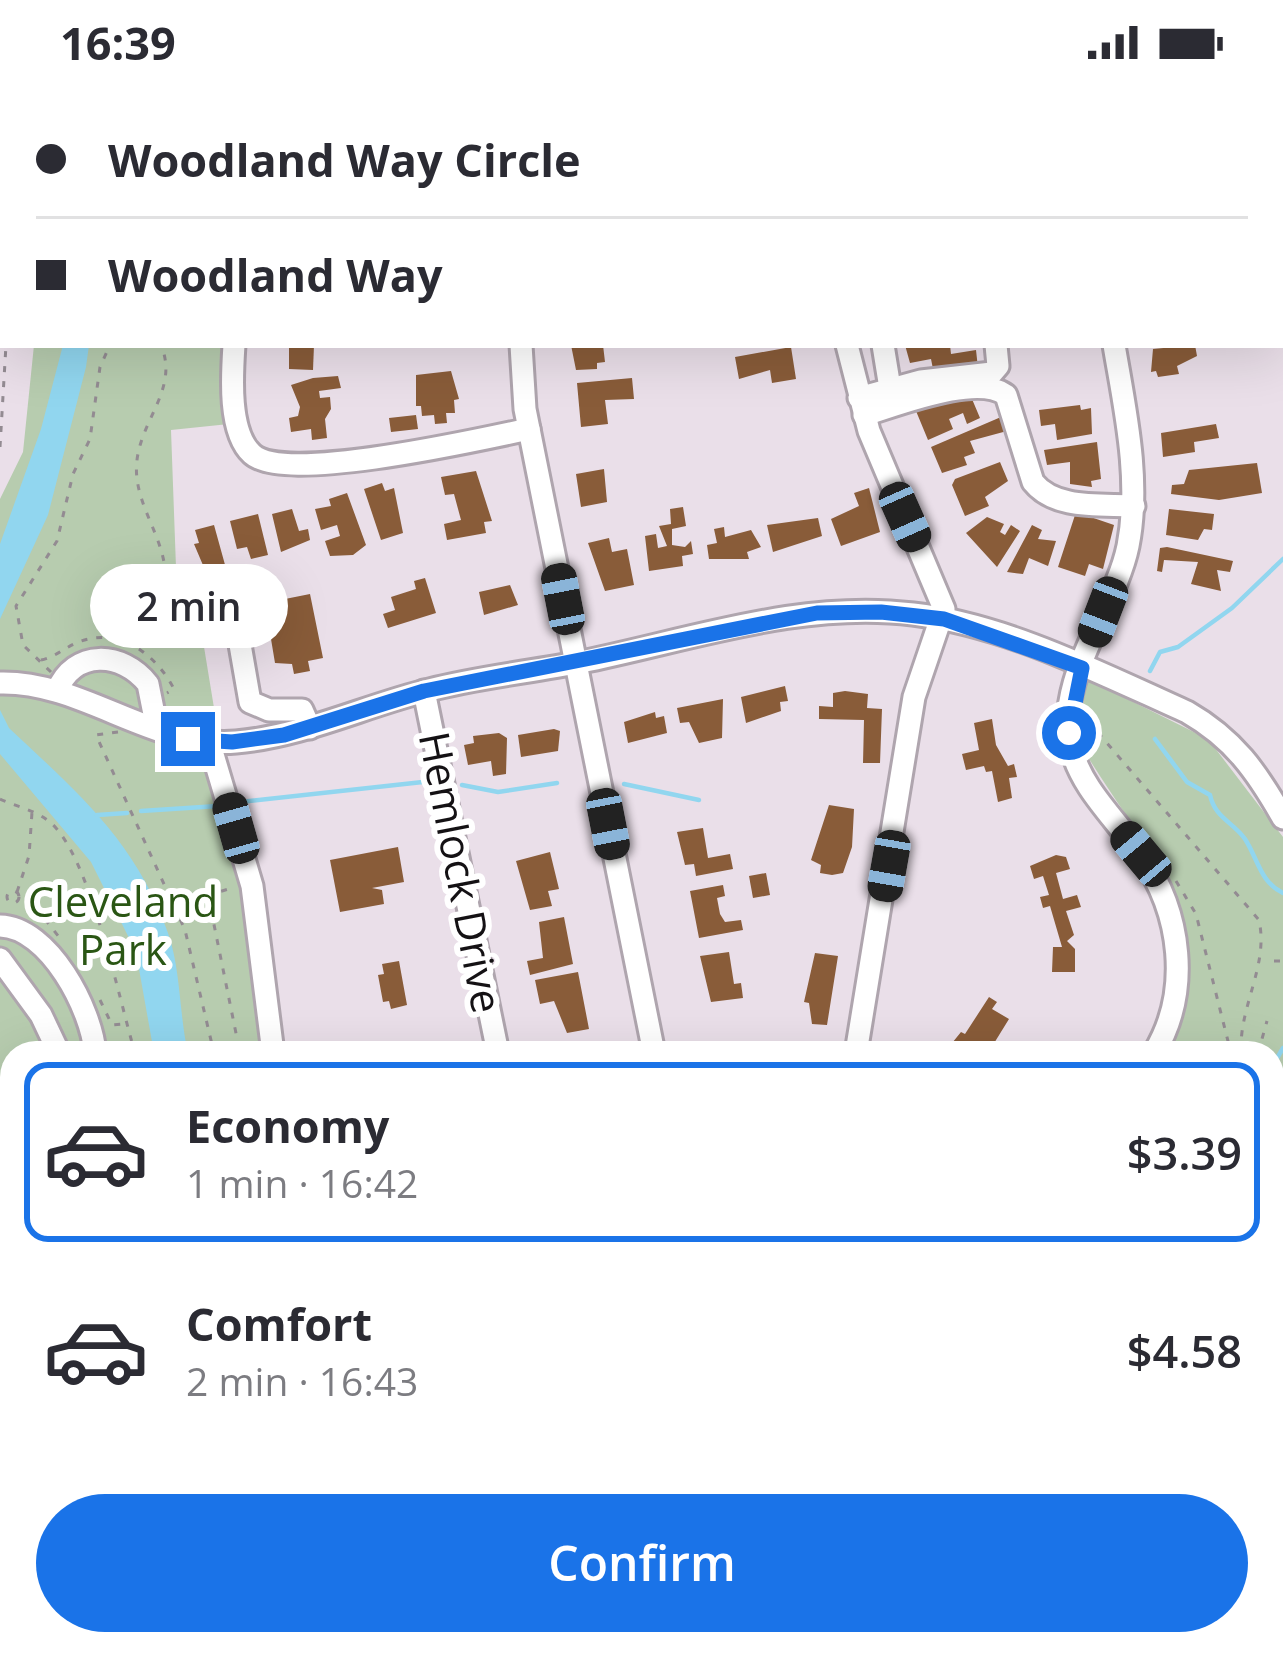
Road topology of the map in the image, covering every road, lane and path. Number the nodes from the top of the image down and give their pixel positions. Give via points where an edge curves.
1 (6, 348) edge
2 (109, 348) edge
3 (162, 348) edge
4 (234, 348) edge
5 (520, 348) edge
6 (848, 348) edge
7 (883, 348) edge
8 (996, 348) edge
9 (1114, 348) edge
10 (890, 388) junction
11 (861, 406) junction
12 (529, 429) junction
13 (0, 447) edge
14 (1134, 506) junction
15 (236, 616) dead end
16 (944, 619) junction
17 (129, 625) dead end
18 (576, 663) junction
19 (1082, 668) junction
20 (2, 683) edge
21 (60, 683) junction
22 (424, 691) junction
23 (1070, 711) junction
24 (310, 728) junction
25 (157, 730) junction
26 (117, 734) dead end
27 (209, 741) junction
28 (0, 799) edge
29 (32, 811) junction
30 (1283, 818) edge
31 (1145, 862) junction
32 (251, 883) junction
33 (17, 892) junction
34 (3, 894) edge
35 (208, 896) junction
36 (89, 899) junction
37 (13, 903) junction
38 (175, 905) junction
39 (6, 920) edge
40 (36, 925) dead end
41 (0, 959) edge
42 (1274, 961) dead end
43 (1283, 961) edge
44 (1267, 1021) dead end
45 (52, 1041) edge
46 (94, 1041) edge
47 (131, 1041) edge
48 (211, 1041) edge
49 (238, 1041) edge
50 (271, 1041) edge
51 (496, 1041) edge
52 (652, 1041) edge
53 (858, 1041) edge
54 (1160, 1041) edge
55 (1228, 1041) edge
56 (1242, 1041) edge
57 (1261, 1041) edge

1 - 13 path
2 - 21 path via 57,541 15,618 23,646
3 - 17 path via 165,390 137,460 140,497 165,569
4 - 12 street via 241,435 265,463 364,459
5 - 12 street
6 - 11 street
7 - 10 street
8 - 10 street via 992,373
9 - 14 street
10 - 11 street
11 - 14 street via 996,387 1006,395 1042,494
11 - 16 street
12 - 18 street
14 - 19 street via 1127,550
15 - 24 street via 250,702 302,710
16 - 18 street via 817,613
16 - 19 street
16 - 53 street via 914,697
18 - 22 street
18 - 52 street
19 - 23 street
19 - 30 street via 1217,730 1249,760
20 - 21 street
21 - 25 street
21 - 25 street via 82,662 127,664 154,695
22 - 24 street
22 - 51 street, Hemlock Drive
23 - 31 street via 1071,748 1083,777
23 - 56 path via 1085,718 1259,920 1264,945 1247,992
24 - 27 street
25 - 27 street
26 - 38 path via 96,735
27 - 32 street
28 - 29 path
29 - 33 path
29 - 36 path via 56,826 75,855
31 - 54 street via 1179,968 1175,1011
31 - 55 path via 1175,879 1196,914
32 - 35 path
32 - 50 street
33 - 34 path
33 - 37 path
34 - 37 path
35 - 38 path
35 - 49 path
36 - 40 path
36 - 47 path
37 - 39 path
38 - 48 path
39 - 46 street via 35,940 86,1013
41 - 45 street
42 - 43 path
44 - 57 path

